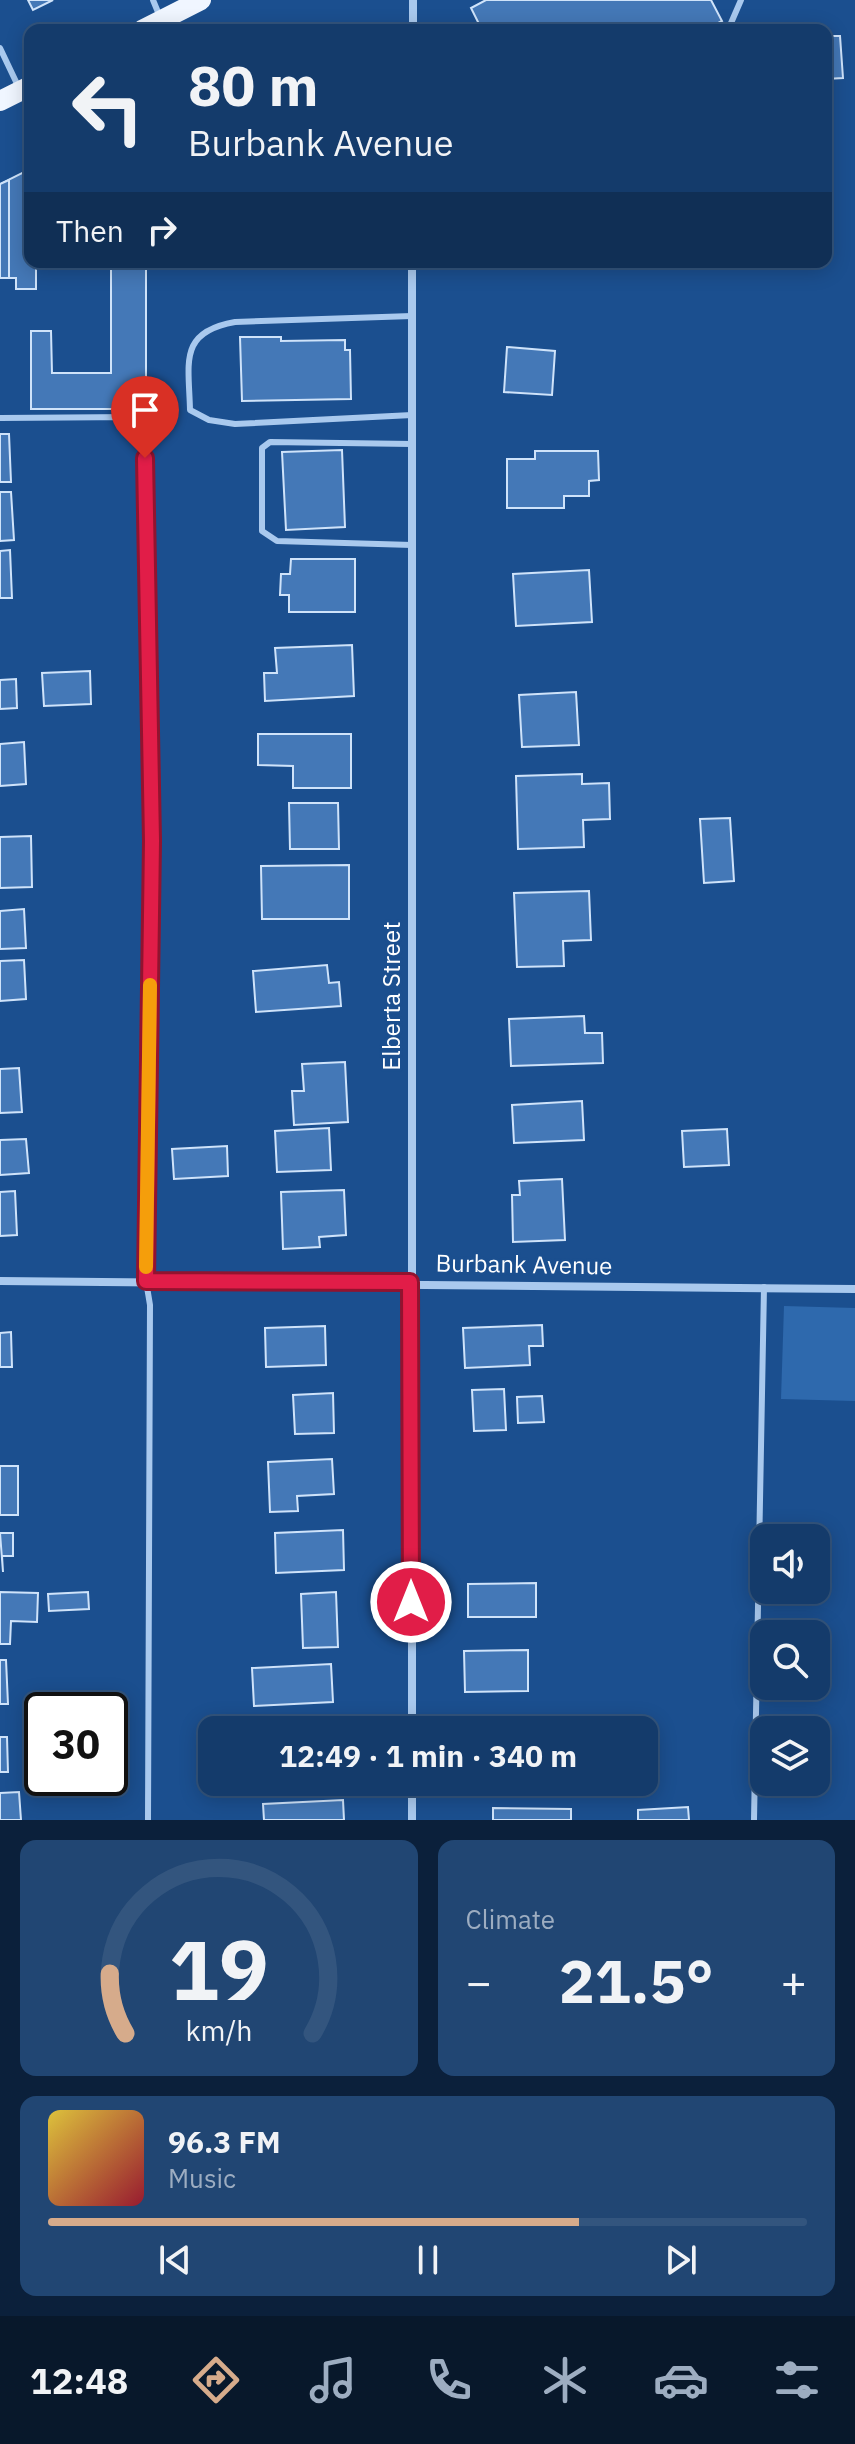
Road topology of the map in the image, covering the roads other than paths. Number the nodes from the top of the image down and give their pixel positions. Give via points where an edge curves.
1 (153, 0) edge
2 (201, 0) edge
3 (413, 0) edge
4 (741, 0) edge
5 (162, 20) junction
6 (154, 24) edge
7 (413, 24) edge
8 (731, 24) edge
9 (0, 48) edge
10 (24, 86) edge
11 (24, 89) edge
12 (0, 101) edge
13 (412, 268) edge
14 (412, 316) junction
15 (412, 415) junction
16 (0, 418) edge
17 (412, 444) junction
18 (412, 545) junction
19 (0, 1281) edge
20 (146, 1281) junction
21 (410, 1282) junction
22 (764, 1287) junction
23 (855, 1289) edge
24 (412, 1716) edge
25 (412, 1796) edge
26 (148, 1820) edge
27 (412, 1820) edge
28 (754, 1820) edge

1 - 5 lane
2 - 5 main road
3 - 7 street
4 - 8 lane
5 - 6 main road
9 - 10 lane
11 - 12 main road
13 - 14 street, Elberta Street
14 - 15 street, Elberta Street
14 - 15 lane via 235,322 199,335 189,351 190,410 209,420 235,424
15 - 17 street, Elberta Street
16 - 20 lane via 132,417 144,426 152,841
17 - 18 street, Elberta Street
17 - 18 lane via 270,442 262,448 262,531 277,541
18 - 21 street, Elberta Street
19 - 20 street, Burbank Avenue
20 - 21 street, Burbank Avenue
20 - 26 lane
21 - 22 street, Burbank Avenue
21 - 24 street, Elberta Street
22 - 23 street, Burbank Avenue
22 - 28 lane
25 - 27 street

